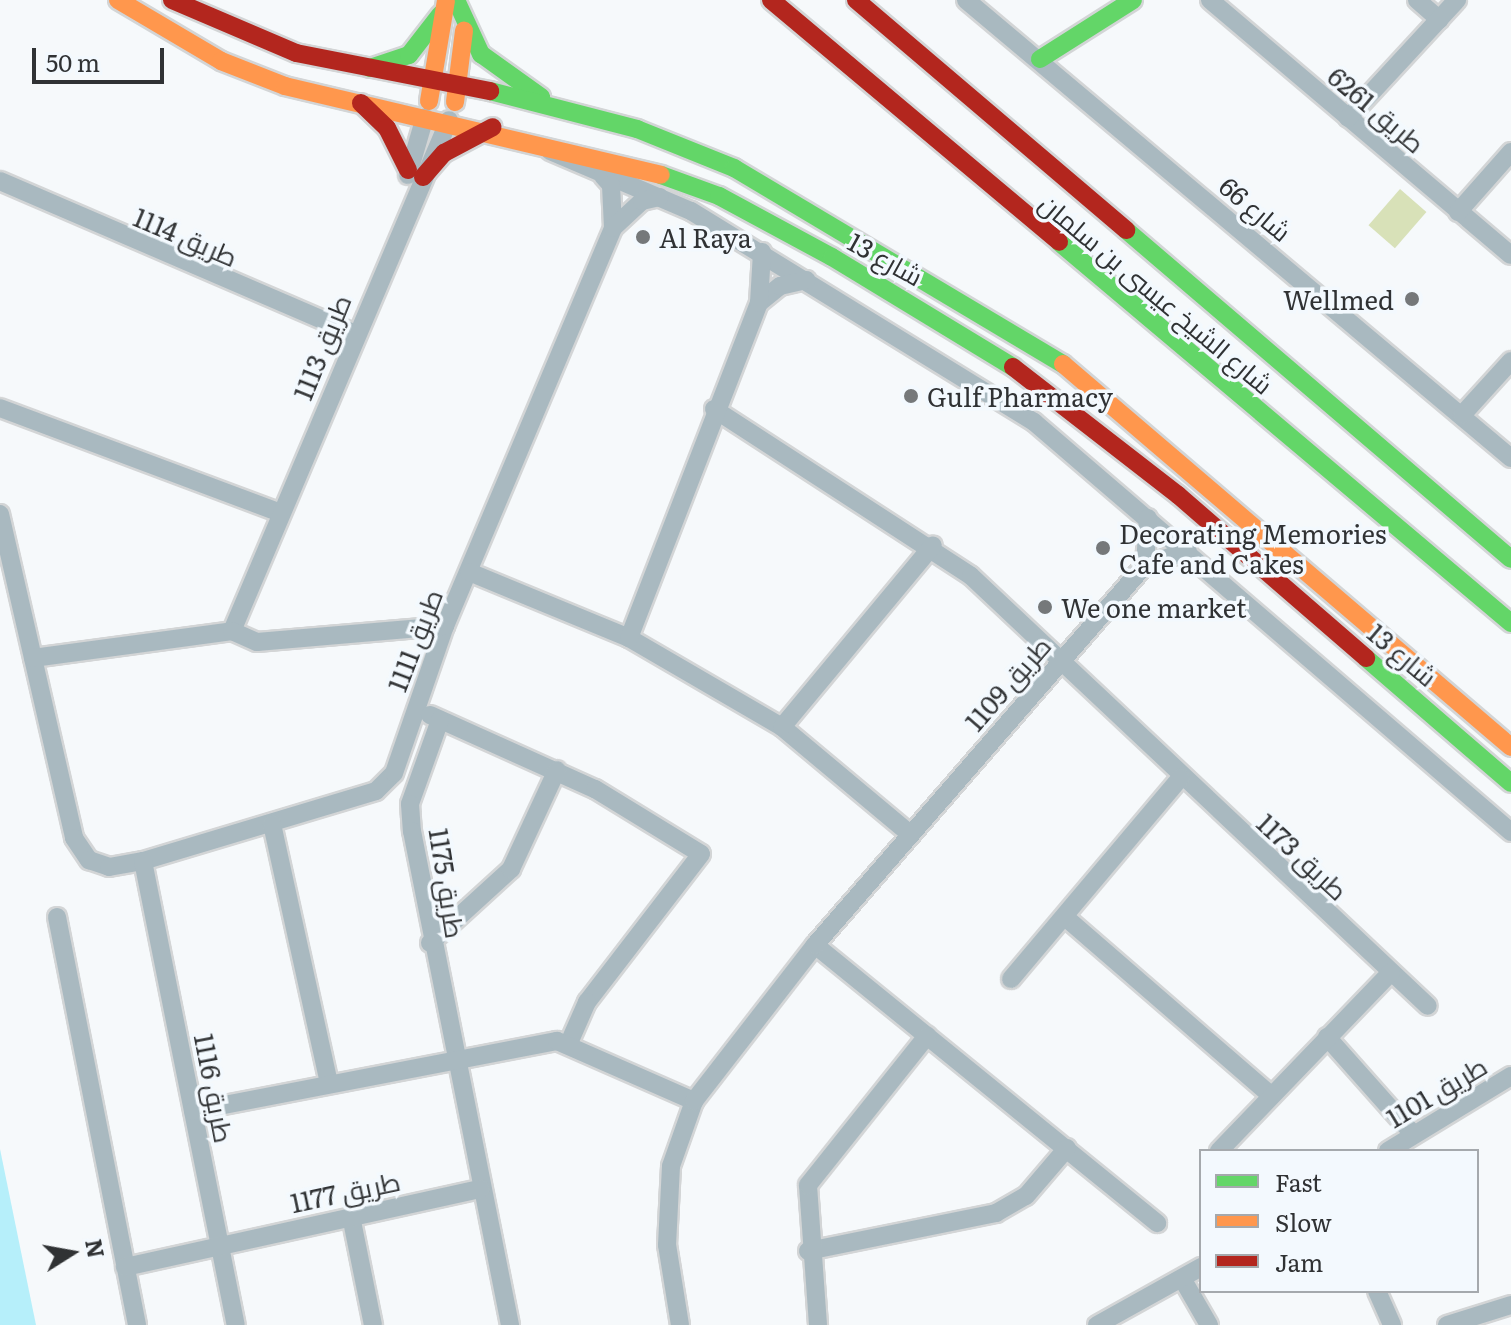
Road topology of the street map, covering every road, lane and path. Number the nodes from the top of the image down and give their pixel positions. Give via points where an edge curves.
1 (118, 0) edge
2 (172, 0) edge
3 (771, 0) edge
4 (856, 0) edge
5 (966, 0) edge
6 (1133, 0) edge
7 (1210, 0) edge
8 (1417, 0) edge
9 (1457, 0) edge
10 (449, 2) edge
11 (1440, 20) junction
12 (464, 31) junction
13 (1040, 59) junction
14 (362, 69) junction
15 (433, 84) junction
16 (459, 88) junction
17 (361, 103) junction
18 (551, 103) junction
19 (425, 117) junction
20 (1348, 118) junction
21 (449, 120) junction
22 (493, 127) junction
23 (532, 136) junction
24 (1511, 152) edge
25 (416, 174) junction
26 (603, 176) junction
27 (0, 181) edge
28 (660, 197) junction
29 (1458, 212) junction
30 (613, 228) junction
31 (762, 252) junction
32 (1511, 255) edge
33 (806, 280) junction
34 (759, 303) junction
35 (355, 334) junction
36 (1511, 361) edge
37 (0, 408) edge
38 (714, 409) junction
39 (1462, 415) junction
40 (1511, 458) edge
41 (281, 513) junction
42 (0, 514) edge
43 (1148, 518) junction
44 (933, 545) junction
45 (1188, 551) junction
46 (1511, 559) edge
47 (1145, 565) junction
48 (469, 572) junction
49 (1511, 623) edge
50 (445, 626) junction
51 (232, 631) junction
52 (629, 638) junction
53 (33, 658) junction
54 (1057, 664) junction
55 (416, 709) junction
56 (440, 720) junction
57 (782, 727) junction
58 (1511, 747) edge
59 (557, 770) junction
60 (1180, 778) junction
61 (1511, 783) edge
62 (272, 824) junction
63 (1511, 832) edge
64 (911, 835) junction
65 (143, 861) junction
66 (57, 917) dead end
67 (1065, 917) junction
68 (430, 943) junction
69 (815, 945) junction
70 (1391, 972) junction
71 (1011, 979) dead end
72 (1428, 1006) dead end
73 (927, 1036) junction
74 (1327, 1037) junction
75 (569, 1043) junction
76 (454, 1058) junction
77 (1511, 1076) edge
78 (329, 1084) junction
79 (1268, 1093) junction
80 (694, 1101) junction
81 (193, 1111) junction
82 (1413, 1134) junction
83 (1067, 1148) junction
84 (1221, 1149) edge
85 (1391, 1149) edge
86 (481, 1189) junction
87 (351, 1216) junction
88 (1157, 1223) dead end
89 (219, 1245) junction
90 (808, 1251) junction
91 (125, 1267) junction
92 (1199, 1268) edge
93 (1183, 1280) junction
94 (1378, 1293) edge
95 (1511, 1305) edge
96 (137, 1325) edge
97 (236, 1325) edge
98 (373, 1325) edge
99 (510, 1325) edge
100 (680, 1325) edge
101 (818, 1325) edge
102 (1097, 1325) edge
103 (1209, 1325) edge
104 (1392, 1325) edge
105 (1447, 1325) edge

1 - 17 main road, شارع 13 via 221,61
2 - 14 main road, شارع 13 via 232,30
3 - 49 main road, شارع الشيخ عيسى بن سلمان
4 - 46 main road, شارع الشيخ عيسى بن سلمان
5 - 13 street, شارع 66
6 - 13 main road
7 - 20 street, طريق 6261
8 - 11 street
9 - 11 street
10 - 12 main road
10 - 14 main road via 409,55
10 - 15 main road
11 - 20 street
12 - 16 main road
12 - 18 main road via 481,54
13 - 39 street, شارع 66
14 - 15 main road, شارع 13
15 - 16 main road, شارع 13
15 - 19 main road
16 - 18 main road, شارع 13
16 - 21 main road
17 - 19 main road, شارع 13
17 - 25 main road via 395,139
18 - 58 main road, شارع 13 via 734,168 1051,354 1347,599
19 - 21 main road, شارع 13
19 - 25 street, طريق 1113
20 - 29 street, طريق 6261
21 - 22 main road, شارع 13
21 - 25 street, طريق 1113
22 - 23 main road, شارع 13
22 - 25 main road
23 - 26 street via 560,159
23 - 61 main road, شارع 13 via 719,196 923,309 1030,378 1178,495
24 - 29 street
25 - 35 street, طريق 1113
26 - 28 street
26 - 30 street, طريق 1111 via 611,185
27 - 35 street, طريق 1114
28 - 30 street, طريق 1111 via 642,201
28 - 31 street
29 - 32 street, طريق 6261
30 - 48 street, طريق 1111
31 - 33 street
31 - 34 street
33 - 34 street via 780,286
33 - 43 street via 1034,422
34 - 38 street
35 - 41 street, طريق 1113
36 - 39 street
37 - 41 street
38 - 44 street, طريق 1173
38 - 52 street
39 - 40 street, شارع 66
41 - 51 street, طريق 1113
42 - 53 street
43 - 45 street
43 - 47 street
44 - 54 street, طريق 1173
44 - 57 street
45 - 47 street
45 - 63 street
47 - 54 street, طريق 1109
48 - 50 street, طريق 1111
48 - 52 street
50 - 51 street via 257,642
50 - 55 street, طريق 1111
51 - 53 street
52 - 57 street
53 - 65 street, طريق 1111 via 74,838 89,860 109,867
54 - 60 street, طريق 1173
54 - 64 street, طريق 1109
55 - 56 street
55 - 62 street, طريق 1111 via 394,773 376,791
56 - 59 street
56 - 68 street, طريق 1175 via 410,804
57 - 64 street
59 - 68 street via 511,869
59 - 75 street via 701,854 587,1002
60 - 67 street
60 - 70 street, طريق 1173
62 - 65 street, طريق 1111
62 - 78 street
64 - 69 street, طريق 1109
65 - 81 street, طريق 1116
66 - 91 street
67 - 71 street
67 - 79 street
68 - 76 street, طريق 1175
69 - 73 street
69 - 80 street, طريق 1109
70 - 72 street, طريق 1173
70 - 74 street
73 - 83 street
73 - 90 street via 814,1171 804,1203
74 - 79 street
74 - 82 street
75 - 76 street
75 - 80 street
76 - 78 street
76 - 86 street, طريق 1175
77 - 82 street, طريق 1101
78 - 81 street
79 - 84 street
80 - 100 street, طريق 1109 via 671,1166 667,1245
81 - 89 street, طريق 1116
82 - 85 street, طريق 1101
83 - 88 street
83 - 90 street via 1026,1196 996,1213
86 - 87 street, طريق 1177
86 - 99 street, طريق 1175
87 - 89 street, طريق 1177
87 - 98 street
89 - 91 street, طريق 1177
89 - 97 street, طريق 1116
90 - 101 street
91 - 96 street
92 - 93 street
93 - 102 street
93 - 103 street
94 - 104 street
95 - 105 street

